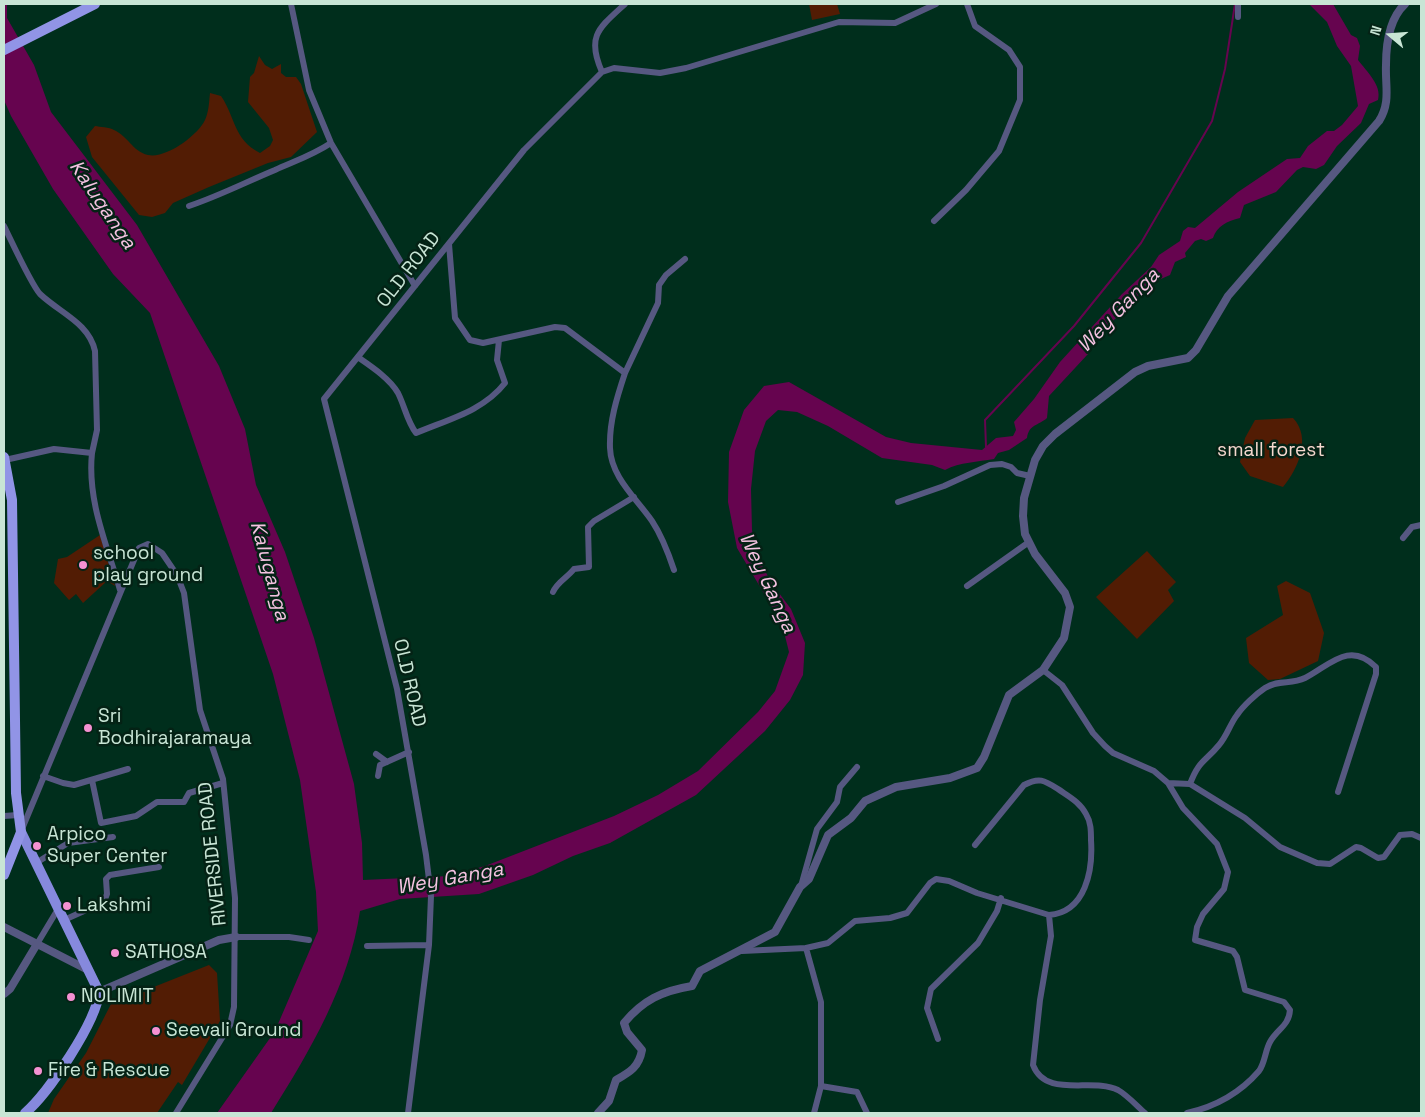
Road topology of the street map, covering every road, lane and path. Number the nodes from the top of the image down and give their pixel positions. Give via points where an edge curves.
1 (95, 4) edge
2 (291, 4) edge
3 (625, 4) edge
4 (936, 4) edge
5 (967, 4) edge
6 (1238, 4) edge
7 (1405, 4) edge
8 (1238, 18) dead end
9 (4, 50) edge
10 (602, 72) junction
11 (331, 143) junction
12 (189, 206) dead end
13 (934, 222) dead end
14 (4, 226) edge
15 (7, 240) edge
16 (448, 244) junction
17 (685, 259) dead end
18 (415, 286) junction
19 (499, 340) junction
20 (359, 358) junction
21 (624, 373) junction
22 (92, 453) junction
23 (4, 458) edge
24 (1030, 476) junction
25 (634, 496) junction
26 (898, 502) dead end
27 (1421, 525) edge
28 (1403, 538) dead end
29 (1029, 542) junction
30 (674, 570) dead end
31 (967, 586) dead end
32 (120, 590) junction
33 (553, 592) dead end
34 (8, 595) edge
35 (1043, 670) junction
36 (409, 752) junction
37 (376, 754) dead end
38 (387, 762) junction
39 (857, 767) dead end
40 (128, 769) dead end
41 (44, 776) junction
42 (378, 776) dead end
43 (92, 780) junction
44 (222, 783) junction
45 (1168, 783) junction
46 (1190, 784) junction
47 (1338, 792) dead end
48 (18, 815) junction
49 (4, 816) edge
50 (21, 832) junction
51 (113, 837) dead end
52 (1421, 838) edge
53 (975, 845) dead end
54 (36, 863) junction
55 (159, 867) dead end
56 (4, 875) edge
57 (800, 887) junction
58 (1001, 898) junction
59 (58, 909) junction
60 (1049, 915) junction
61 (64, 920) junction
62 (4, 927) edge
63 (236, 937) junction
64 (309, 940) dead end
65 (37, 944) junction
66 (429, 945) junction
67 (367, 946) dead end
68 (806, 948) junction
69 (742, 951) junction
70 (88, 970) junction
71 (98, 992) junction
72 (4, 994) edge
73 (938, 1039) dead end
74 (821, 1086) junction
75 (26, 1113) edge
76 (176, 1113) edge
77 (408, 1113) edge
78 (598, 1113) edge
79 (814, 1113) edge
80 (867, 1113) edge
81 (1145, 1113) edge
82 (1187, 1113) edge

1 - 9 highway
2 - 11 street via 309,90
3 - 10 street via 600,27 595,40 594,49
4 - 10 street via 895,23 839,22 686,68 660,73 614,68
5 - 13 street via 975,26 1009,50 1020,67 1020,100 999,151
6 - 8 street
7 - 24 street via 1395,14 1392,26 1386,64 1388,97 1380,121 1228,296 1196,350 1188,358 1135,372 1055,434 1043,446
10 - 16 street, OLD ROAD via 524,150
11 - 12 street via 310,156 220,196
11 - 18 street
14 - 15 street
15 - 22 street via 39,293 74,320 92,340 97,430
16 - 18 street, OLD ROAD
16 - 19 street via 455,318 470,340 483,343
17 - 21 street via 666,274 659,285 658,303
18 - 20 street, OLD ROAD
19 - 20 street via 497,360 505,383 494,397 416,433 397,392 379,372
19 - 21 street via 555,327 565,328
20 - 36 street, OLD ROAD via 324,399 395,683
21 - 25 street via 612,416 610,450 616,473
22 - 23 street via 54,449
22 - 32 street via 93,502
23 - 34 highway via 12,500
24 - 26 street via 1017,473 1011,466 990,465
24 - 29 street via 1023,516
25 - 30 street via 667,548
25 - 33 street via 588,527 589,567 574,569 556,585
27 - 28 street via 1412,527
29 - 31 street
29 - 35 street via 1065,593 1070,607 1064,638
32 - 41 street
32 - 44 street, RIVERSIDE ROAD via 139,548 148,544 162,553 177,575 184,593 200,710
34 - 48 highway
35 - 45 street via 1062,685 1105,746 1154,771
35 - 57 street via 1009,695 977,768 950,778 896,787 865,801 851,818 828,835 810,879
36 - 38 street
36 - 66 street, OLD ROAD via 431,896
37 - 38 street
38 - 42 street via 380,765
39 - 57 street via 840,788 837,802 817,829
40 - 43 street
41 - 43 street via 74,785
41 - 50 street
43 - 44 street via 101,823 136,816 157,802 184,802 189,793
44 - 63 street, RIVERSIDE ROAD via 235,898
45 - 46 street
45 - 82 street via 1183,808 1217,844 1228,872 1224,889 1200,921 1195,940 1233,951 1245,990 1284,1002 1290,1010 1287,1023 1271,1041 1260,1070 1210,1108
46 - 47 street via 1197,766 1220,744 1238,714 1264,689 1278,682 1306,678 1344,655 1368,658 1376,666 1376,674
46 - 52 street via 1245,818 1280,847 1317,863 1330,864 1356,847 1378,858 1384,856 1400,835 1412,834
48 - 49 street
48 - 50 highway
50 - 54 main road
50 - 56 highway
51 - 54 street via 68,843
53 - 60 street via 1014,796 1034,780 1043,779 1078,803 1090,824 1092,859 1080,897 1069,909
54 - 59 main road
55 - 61 street via 110,875 106,879 104,902
57 - 69 street via 775,932
58 - 60 street
58 - 68 street via 936,879 907,914 855,921 828,943
58 - 73 street via 978,943 930,989 927,1008
59 - 61 main road
59 - 65 street
60 - 81 street via 1051,936 1033,1065 1037,1074 1053,1084 1107,1087 1119,1091
61 - 70 main road
62 - 65 street
63 - 64 street
63 - 71 street via 219,940
63 - 76 street, RIVERSIDE ROAD via 234,1007 230,1025
65 - 70 street
65 - 72 street
66 - 67 street
66 - 77 street, OLD ROAD
68 - 69 street
68 - 74 street via 821,1002
69 - 78 street via 700,972 692,986 668,990 637,1007 624,1023 642,1050 640,1060 634,1069 616,1080 609,1101
70 - 71 main road
71 - 75 main road via 98,1000 80,1037 50,1088
74 - 79 street
74 - 80 street via 856,1092

